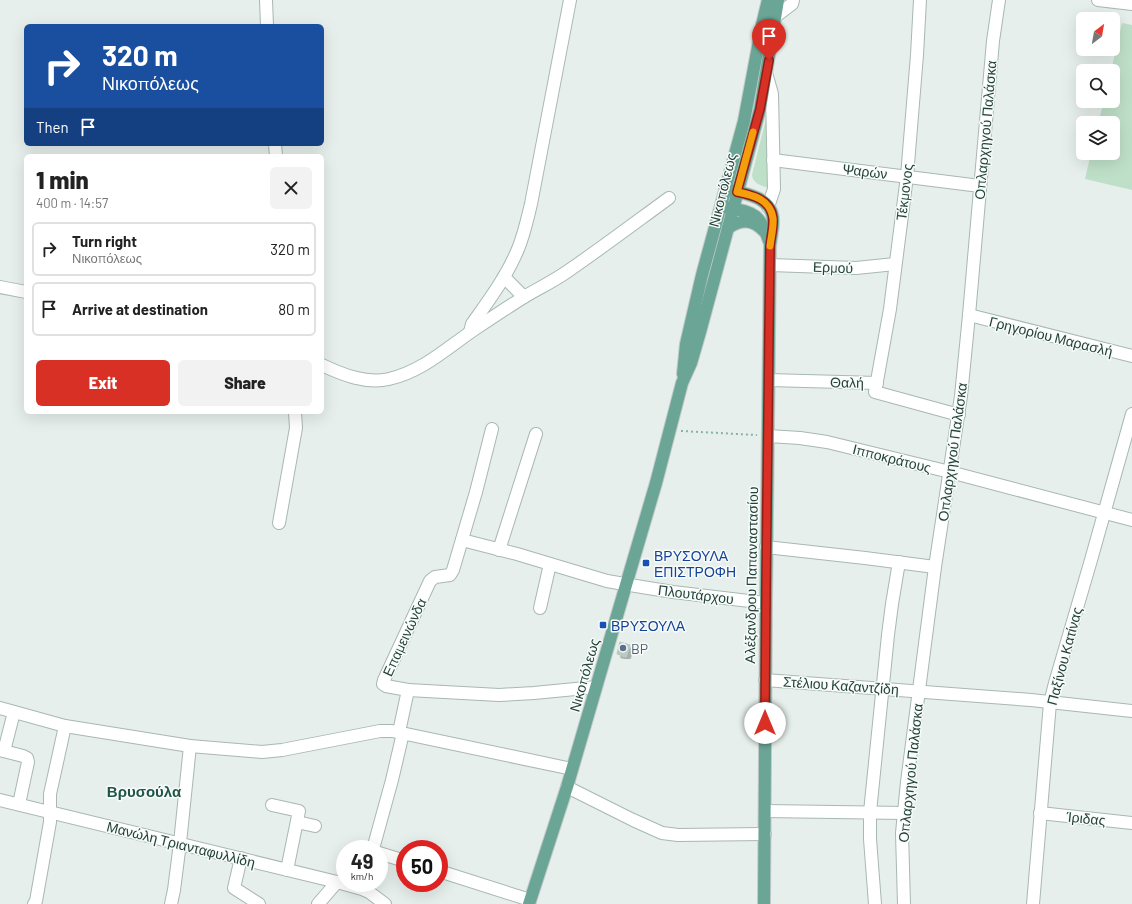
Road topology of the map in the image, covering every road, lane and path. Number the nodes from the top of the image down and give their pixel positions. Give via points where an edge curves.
1 (266, 0) edge
2 (570, 0) edge
3 (768, 0) edge
4 (778, 0) edge
5 (793, 0) edge
6 (920, 0) edge
7 (999, 0) edge
8 (1098, 0) edge
9 (1111, 1) edge
10 (1132, 4) edge
11 (776, 16) junction
12 (267, 24) edge
13 (766, 73) junction
14 (773, 160) junction
15 (907, 176) junction
16 (980, 186) junction
17 (725, 189) junction
18 (737, 192) junction
19 (670, 198) dead end
20 (720, 206) junction
21 (768, 206) junction
22 (733, 208) junction
23 (728, 228) junction
24 (769, 240) junction
25 (895, 264) junction
26 (770, 265) junction
27 (504, 277) junction
28 (0, 287) edge
29 (24, 292) edge
30 (524, 297) junction
31 (969, 316) junction
32 (470, 332) junction
33 (1132, 356) edge
34 (324, 366) edge
35 (769, 380) junction
36 (877, 382) junction
37 (682, 383) junction
38 (296, 414) edge
39 (1132, 414) edge
40 (959, 415) junction
41 (492, 429) dead end
42 (670, 430) junction
43 (536, 434) dead end
44 (768, 436) junction
45 (950, 472) junction
46 (1104, 512) junction
47 (1132, 520) edge
48 (279, 523) dead end
49 (462, 540) junction
50 (766, 547) junction
51 (498, 550) junction
52 (899, 562) junction
53 (550, 564) junction
54 (936, 567) junction
55 (626, 585) junction
56 (766, 603) junction
57 (540, 608) dead end
58 (765, 680) junction
59 (596, 686) junction
60 (883, 689) junction
61 (408, 690) junction
62 (918, 691) junction
63 (1050, 703) junction
64 (0, 708) edge
65 (1132, 711) edge
66 (14, 712) junction
67 (65, 726) junction
68 (401, 732) junction
69 (190, 746) junction
70 (2, 751) edge
71 (572, 769) junction
72 (567, 787) junction
73 (0, 800) edge
74 (19, 804) junction
75 (272, 805) dead end
76 (765, 811) junction
77 (50, 812) junction
78 (870, 812) junction
79 (904, 813) junction
80 (1040, 813) junction
81 (297, 822) junction
82 (1132, 823) edge
83 (315, 826) dead end
84 (765, 834) junction
85 (375, 840) edge
86 (180, 843) junction
87 (241, 858) junction
88 (287, 870) junction
89 (448, 874) edge
90 (336, 882) edge
91 (336, 884) edge
92 (370, 892) edge
93 (529, 902) edge
94 (38, 903) edge
95 (171, 904) edge
96 (259, 904) edge
97 (318, 904) edge
98 (385, 904) edge
99 (764, 904) edge
100 (875, 904) edge
101 (904, 904) edge
102 (1033, 904) edge

1 - 12 street
2 - 27 street via 526,225 519,248
3 - 17 main road, Νικοπόλεως via 744,121
4 - 11 main road, Νικοπόλεως
5 - 11 street via 792,4
6 - 15 street, Τέκμονος
7 - 16 street, Οπλαρχηγού Παλάσκα via 994,26
8 - 9 street
9 - 10 street
11 - 13 main road, Νικοπόλεως
13 - 14 street via 772,94
13 - 18 main road, Νικοπόλεως via 760,109
14 - 15 street, Ψαρών
14 - 21 street via 774,189
15 - 16 street, Ψαρών
15 - 25 street, Τέκμονος
16 - 31 street, Οπλαρχηγού Παλάσκα
17 - 18 main road
17 - 20 main road, Νικοπόλεως
18 - 21 main road via 752,195
18 - 22 main road, Νικοπόλεως
19 - 30 street via 567,272
20 - 22 main road, Αλέξανδρου Παπαναστασίου
20 - 37 main road, Νικοπόλεως via 686,344
21 - 24 main road, Αλέξανδρου Παπαναστασίου via 773,219
22 - 23 main road, Νικοπόλεως
22 - 24 main road, Αλέξανδρου Παπαναστασίου via 748,211 758,218
23 - 24 main road via 739,222 750,222 759,226
23 - 37 main road, Νικοπόλεως via 691,363
24 - 26 main road, Αλέξανδρου Παπαναστασίου
25 - 26 street, Ερμού via 856,268
25 - 36 street, Τέκμονος
26 - 35 main road, Αλέξανδρου Παπαναστασίου
27 - 30 street
27 - 32 street via 472,324
28 - 29 street
30 - 32 street
31 - 33 street, Γρηγορίου Μαρασλή
31 - 40 street, Οπλαρχηγού Παλάσκα
32 - 34 street via 423,365 388,379 356,378
35 - 36 street, Θαλή
35 - 44 main road, Αλέξανδρου Παπαναστασίου
36 - 40 street, Θαλή via 875,392
37 - 42 main road, Νικοπόλεως
38 - 48 street via 296,428
39 - 46 street, Παξίνου Κατίνας
40 - 45 street, Οπλαρχηγού Παλάσκα
41 - 49 street
42 - 44 path
42 - 55 main road, Νικοπόλεως
43 - 51 street
44 - 45 street, Ιπποκράτους via 827,442
44 - 50 main road, Αλέξανδρου Παπαναστασίου
45 - 46 street, Ιπποκράτους
45 - 54 street, Οπλαρχηγού Παλάσκα
46 - 47 street, Ιπποκράτους
46 - 63 street, Παξίνου Κατίνας
49 - 51 street, Πλουτάρχου
49 - 61 street, Επαμεινώνδα via 450,575 435,577 430,581 384,680 383,684 386,686
50 - 52 street
50 - 56 main road, Αλέξανδρου Παπαναστασίου
51 - 53 street, Πλουτάρχου
52 - 54 street
52 - 60 street via 888,628
53 - 55 street, Πλουτάρχου
53 - 57 street
54 - 62 street, Οπλαρχηγού Παλάσκα
55 - 56 street, Πλουτάρχου
55 - 59 main road, Νικοπόλεως
56 - 58 main road, Αλέξανδρου Παπαναστασίου
58 - 60 street, Στέλιου Καζαντζίδη
58 - 76 main road, Αλέξανδρου Παπαναστασίου
59 - 61 street via 516,695
59 - 71 main road, Νικοπόλεως
60 - 62 street, Στέλιου Καζαντζίδη
60 - 78 street
61 - 68 street, Επαμεινώνδα
62 - 63 street, Στέλιου Καζαντζίδη
62 - 79 street, Οπλαρχηγού Παλάσκα
63 - 65 street, Στέλιου Καζαντζίδη
63 - 80 street, Παξίνου Κατίνας
64 - 66 street
66 - 67 street
66 - 70 street
67 - 69 street
67 - 77 street via 50,794
68 - 69 street via 380,732 262,752
68 - 71 street
68 - 85 street, Επαμεινώνδα via 392,780
69 - 86 street
70 - 74 street via 27,758
71 - 72 main road, Νικοπόλεως
72 - 84 street via 662,833
72 - 93 main road, Νικοπόλεως
73 - 74 street, Μανώλη Τριανταφυλλίδη
74 - 77 street, Μανώλη Τριανταφυλλίδη
75 - 81 street via 299,811
76 - 78 street
76 - 84 main road, Αλέξανδρου Παπαναστασίου
77 - 86 street, Μανώλη Τριανταφυλλίδη
77 - 94 street
78 - 79 street
78 - 100 street
79 - 101 street, Οπλαρχηγού Παλάσκα
80 - 82 street, Ίριδας
80 - 102 street, Παξίνου Κατίνας
81 - 83 street
81 - 88 street
84 - 99 main road, Αλέξανδρου Παπαναστασίου
86 - 87 street, Μανώλη Τριανταφυλλίδη
86 - 95 street
87 - 88 street, Μανώλη Τριανταφυλλίδη
87 - 96 street via 234,888
88 - 90 street, Μανώλη Τριανταφυλλίδη
89 - 93 street
91 - 97 street
92 - 98 street, Μανώλη Τριανταφυλλίδη

